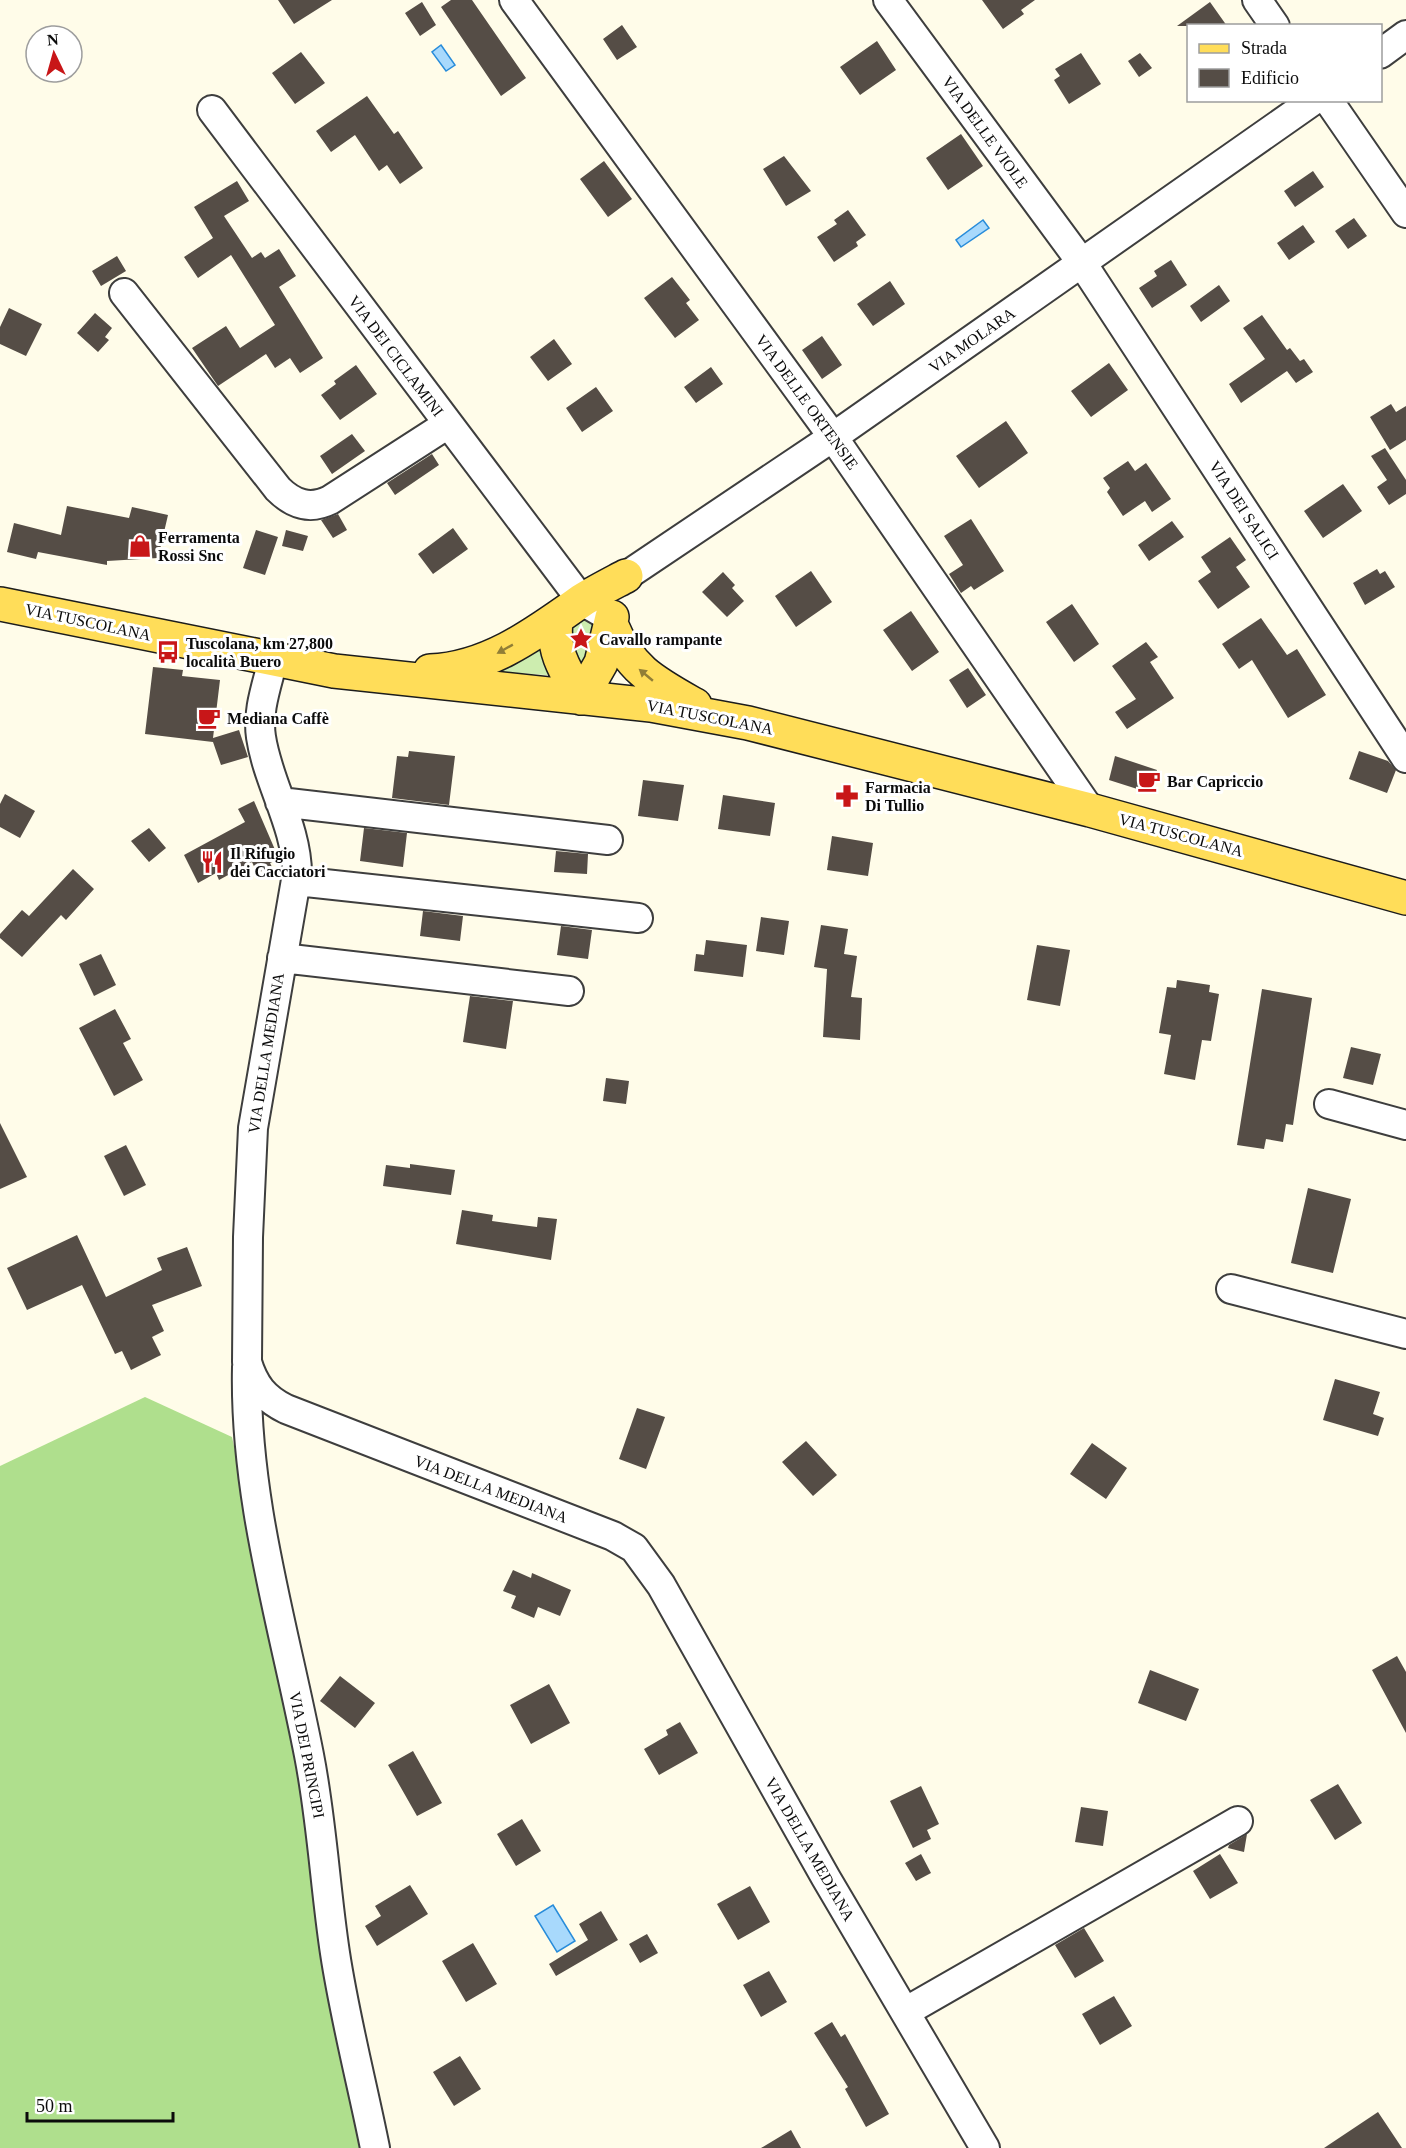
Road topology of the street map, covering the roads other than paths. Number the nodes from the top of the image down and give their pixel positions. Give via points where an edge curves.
1 (514, 0) edge
2 (888, 0) edge
3 (1257, 0) edge
4 (1274, 24) edge
5 (1406, 35) edge
6 (1382, 53) edge
7 (1311, 102) edge
8 (1329, 102) edge
9 (212, 110) dead end
10 (1406, 213) edge
11 (1082, 263) junction
12 (124, 293) dead end
13 (448, 424) junction
14 (833, 437) junction
15 (626, 576) junction
16 (582, 601) junction
17 (0, 604) edge
18 (556, 621) junction
19 (610, 624) junction
20 (273, 660) junction
21 (334, 671) junction
22 (581, 698) junction
23 (714, 716) junction
24 (1406, 758) edge
25 (280, 802) junction
26 (1090, 810) junction
27 (608, 840) dead end
28 (297, 881) junction
29 (1406, 898) edge
30 (638, 918) dead end
31 (282, 958) junction
32 (569, 991) dead end
33 (1329, 1104) dead end
34 (1406, 1125) edge
35 (1231, 1289) dead end
36 (1406, 1334) edge
37 (247, 1362) junction
38 (1238, 1821) dead end
39 (905, 2012) junction
40 (375, 2148) edge
41 (985, 2148) edge

1 - 14 street, VIA DELLE ORTENSIE
2 - 11 street, VIA DELLE VIOLE
3 - 4 street
5 - 6 street
7 - 11 street, VIA MOLARA
8 - 10 street
9 - 13 street, VIA DEI CICLAMINI
11 - 14 street, VIA MOLARA
11 - 24 street, VIA DEI SALICI
12 - 13 street via 278,489 299,504 319,505 330,500
13 - 16 street, VIA DEI CICLAMINI
14 - 15 street, VIA MOLARA
14 - 26 street, VIA DELLE ORTENSIE
15 - 16 main road
15 - 19 main road
16 - 18 main road
16 - 19 street, VIA DEI CICLAMINI via 596,608
17 - 20 main road, VIA TUSCOLANA
18 -> 21 main road via 467,666 434,671
18 - 22 main road via 557,655
19 - 22 main road via 601,663
23 -> 19 main road via 644,674 623,650
20 - 21 main road, VIA TUSCOLANA
20 - 25 street, VIA DELLA MEDIANA via 261,729
21 - 22 main road, VIA TUSCOLANA
22 - 23 main road, VIA TUSCOLANA
23 - 26 main road, VIA TUSCOLANA
25 - 27 street
25 - 28 street, VIA DELLA MEDIANA via 295,848
26 - 29 main road, VIA TUSCOLANA
28 - 30 street
28 - 31 street, VIA DELLA MEDIANA
31 - 32 street
31 - 37 street, VIA DELLA MEDIANA via 251,1148
33 - 34 street
35 - 36 street
37 - 39 street, VIA DELLA MEDIANA via 260,1391 286,1409 613,1536 634,1548 661,1585
37 - 40 street, VIA DEI PRINCIPI via 247,1426 260,1526 310,1759 337,1970
38 - 39 street
39 - 41 street, VIA DELLA MEDIANA

